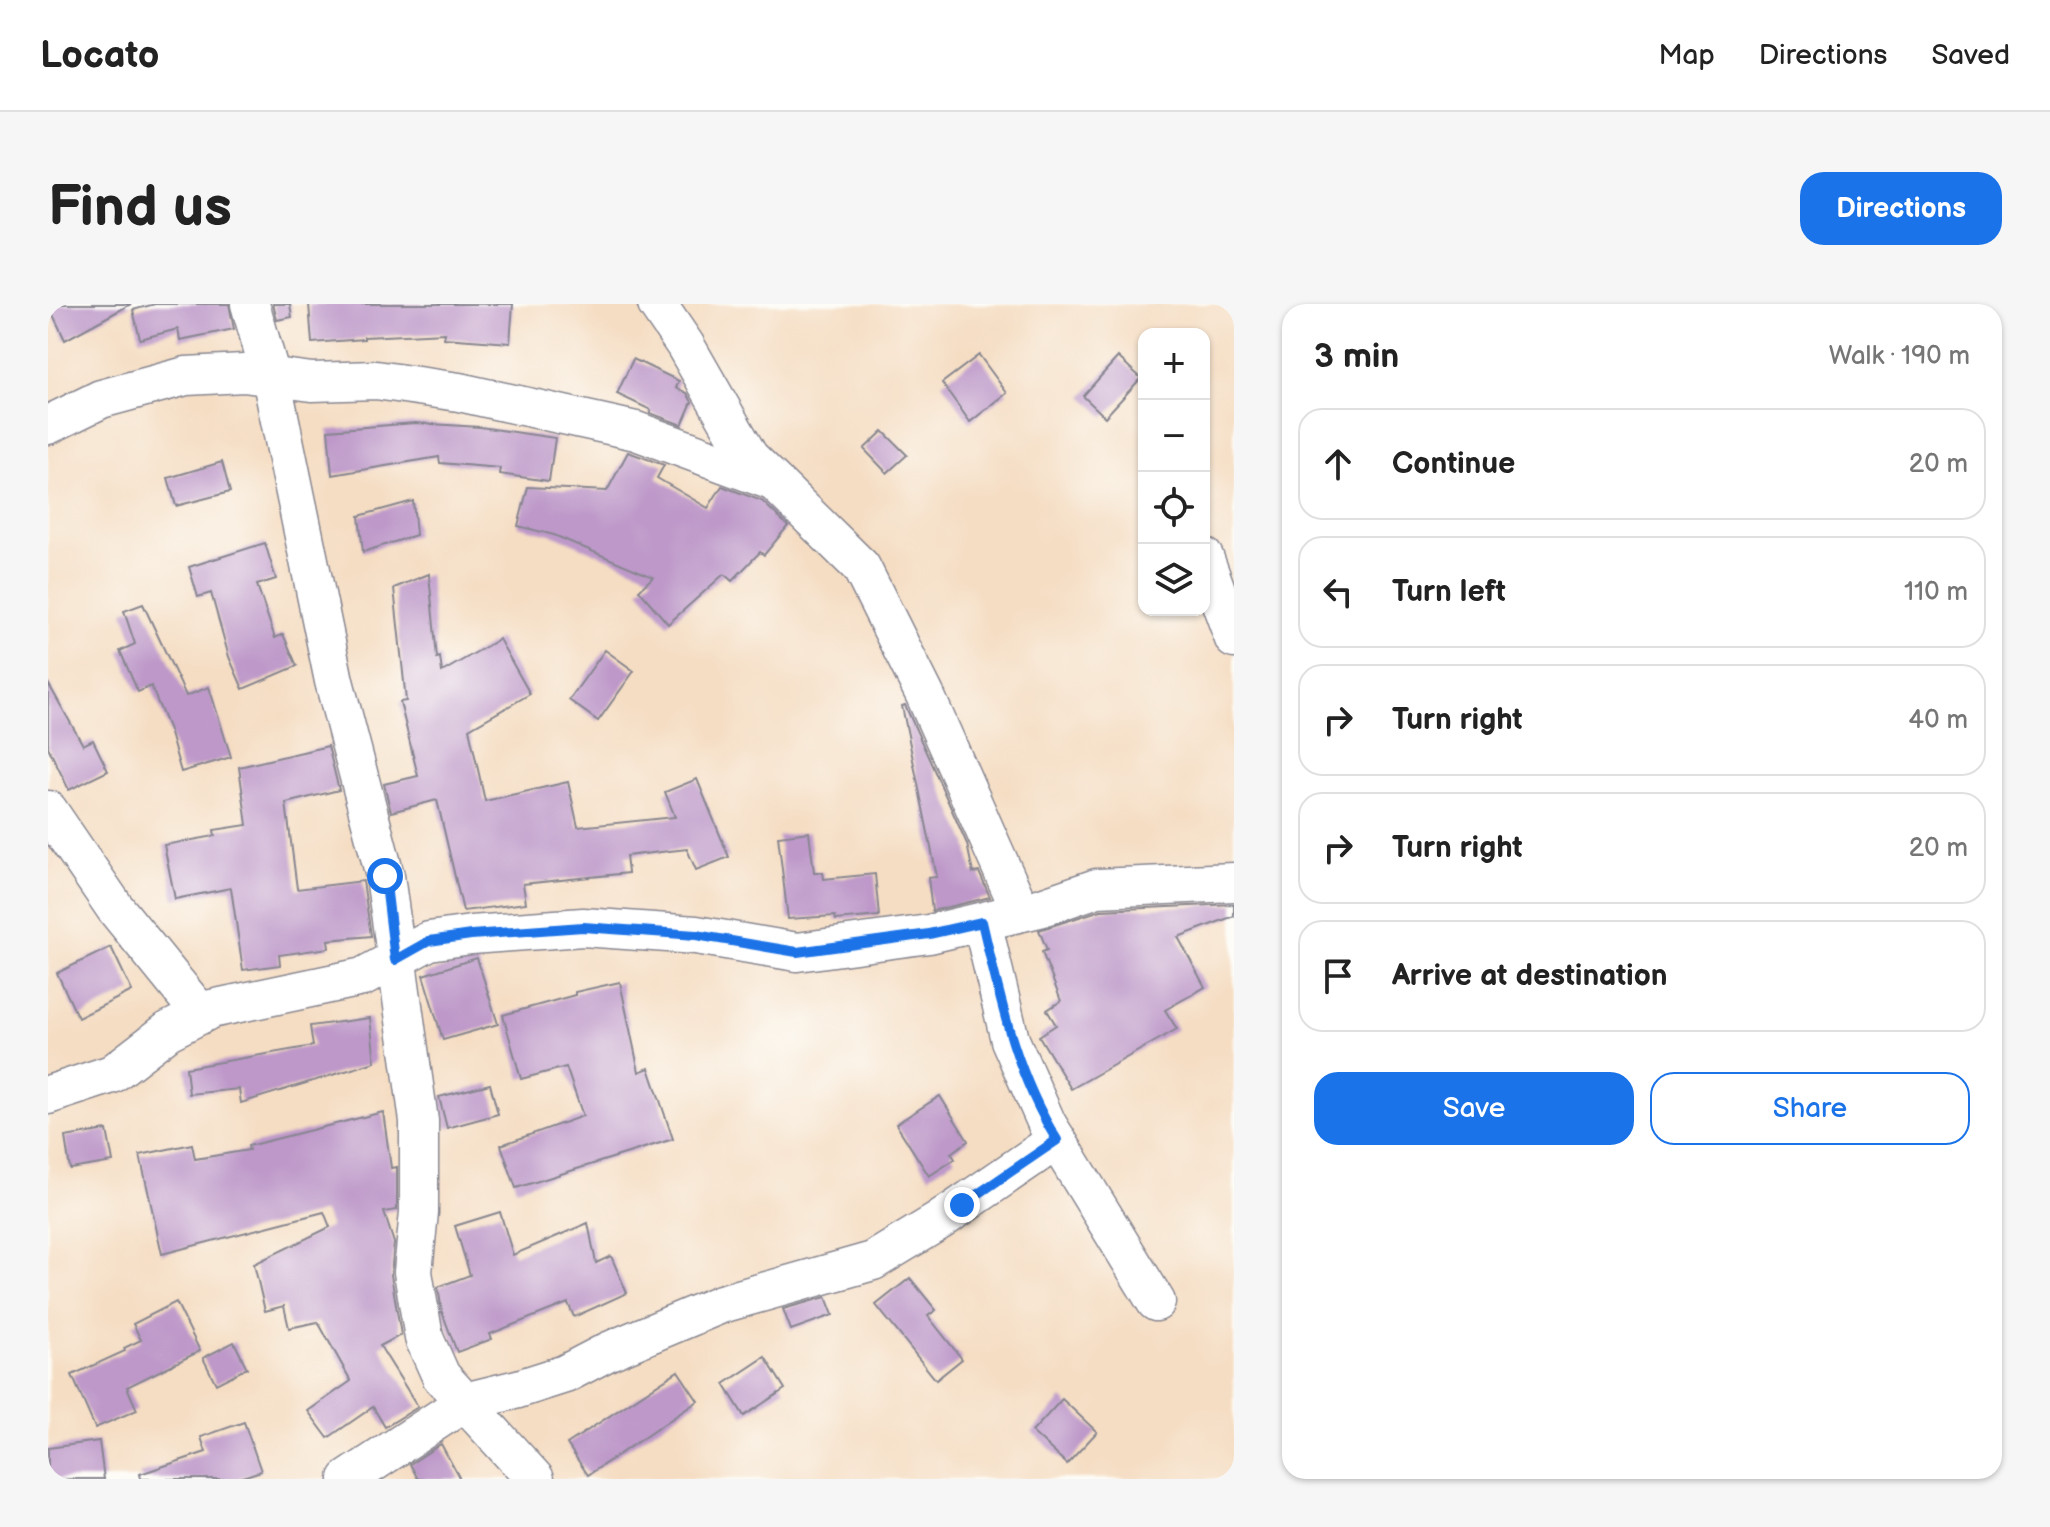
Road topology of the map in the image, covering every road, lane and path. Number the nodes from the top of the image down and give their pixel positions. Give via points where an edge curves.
1 (250, 304) edge
2 (657, 304) edge
3 (271, 377) junction
4 (48, 425) edge
5 (772, 481) junction
6 (1210, 573) edge
7 (1234, 639) edge
8 (48, 810) edge
9 (1234, 882) edge
10 (1021, 912) junction
11 (982, 922) junction
12 (395, 960) junction
13 (201, 1014) junction
14 (48, 1095) edge
15 (1057, 1140) junction
16 (1156, 1302) dead end
17 (465, 1402) junction
18 (348, 1479) edge
19 (535, 1479) edge

1 - 3 street
2 - 5 street via 749,457
3 - 4 street via 186,376 101,399
3 - 5 street via 376,380 459,392 636,431
3 - 12 street via 334,681 385,876
5 - 10 street via 861,567 925,695
6 - 7 street
8 - 13 street via 115,908
9 - 10 street via 1097,888
10 - 11 street
11 - 12 street via 797,952 696,935 569,928 429,941
11 - 15 street via 1010,1040
12 - 13 street via 363,977
12 - 17 street via 419,1121 413,1272 424,1338 441,1376
13 - 14 street via 168,1031 112,1074
15 - 16 street
15 - 17 street via 873,1261 721,1304 565,1374
17 - 18 street
17 - 19 street

